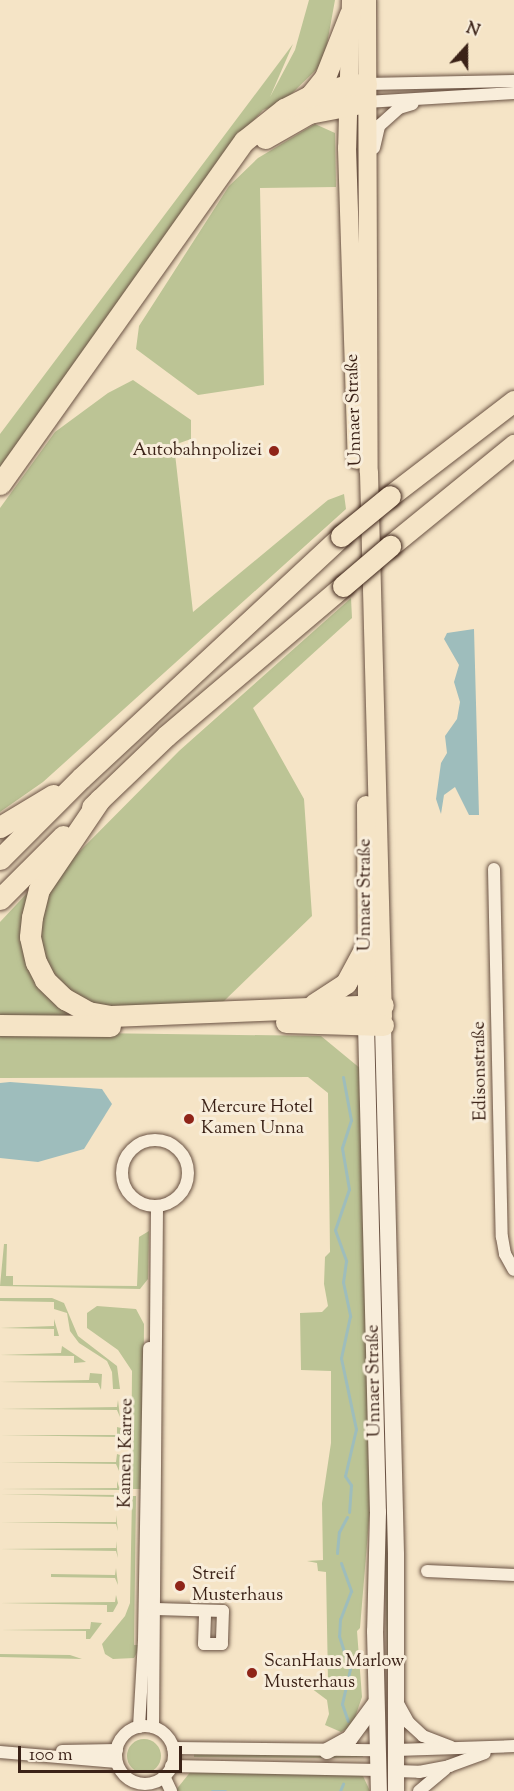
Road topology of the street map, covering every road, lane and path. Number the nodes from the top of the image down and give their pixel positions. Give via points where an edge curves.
1 (367, 0) edge
2 (351, 7) edge
3 (514, 81) edge
4 (514, 93) edge
5 (357, 94) junction
6 (308, 97) junction
7 (424, 100) junction
8 (369, 179) junction
9 (514, 401) edge
10 (514, 445) edge
11 (0, 484) edge
12 (0, 497) edge
13 (81, 778) junction
14 (100, 799) junction
15 (0, 827) edge
16 (0, 859) edge
17 (494, 869) dead end
18 (0, 899) edge
19 (367, 944) junction
20 (306, 1008) junction
21 (375, 1014) junction
22 (0, 1025) edge
23 (157, 1206) junction
24 (514, 1270) edge
25 (427, 1571) dead end
26 (514, 1575) edge
27 (150, 1610) junction
28 (205, 1611) dead end
29 (396, 1699) junction
30 (377, 1700) junction
31 (139, 1727) junction
32 (153, 1727) junction
33 (514, 1746) edge
34 (172, 1748) junction
35 (461, 1749) junction
36 (495, 1749) junction
37 (377, 1750) junction
38 (396, 1750) junction
39 (327, 1751) junction
40 (0, 1752) edge
41 (117, 1756) junction
42 (449, 1766) junction
43 (378, 1770) junction
44 (168, 1771) junction
45 (396, 1772) junction
46 (155, 1787) edge
47 (171, 1791) edge
48 (379, 1791) edge
49 (396, 1791) edge
50 (419, 1791) edge

1 - 5 main road, Unnaer Straße
2 - 5 main road, Unnaer Straße
2 - 6 highway via 326,77
3 - 5 street
4 - 7 street
5 - 6 highway
5 - 7 street
5 - 8 main road, Unnaer Straße
5 - 12 highway via 279,128 250,147 234,165 114,346
5 - 19 main road, Unnaer Straße
6 - 11 highway via 263,124 231,156
7 - 8 street via 399,108 379,126
8 - 21 main road, Unnaer Straße
9 - 13 highway, bridge via 341,536
10 - 14 highway, bridge via 219,690
13 - 15 highway
13 - 16 highway
14 - 18 highway
14 - 20 highway via 39,889 30,938 45,980 65,999 88,1012 111,1016
17 - 24 street, Edisonstraße via 502,1237
19 - 20 highway via 346,983
19 - 21 main road, Unnaer Straße
20 - 21 highway
21 - 22 highway
21 - 29 main road, Unnaer Straße
21 - 30 main road, Unnaer Straße
23 - 23 street via 178,1197 186,1185 188,1170 179,1151 153,1140 139,1144 128,1154 122,1175 131,1196
23 - 27 street, Kamen Karree via 155,1297 149,1312
25 - 26 street
27 - 28 street
27 - 31 street, Kamen Karree
27 - 32 street, Kamen Karree
29 - 35 street via 409,1723 423,1736
29 - 38 main road, Unnaer Straße
30 - 37 main road, Unnaer Straße
30 - 39 main road via 360,1728
31 - 32 street
31 - 41 street via 122,1737
32 - 34 street via 166,1736
33 - 36 street
34 - 39 street
34 - 44 street
35 - 36 street
35 - 38 street
36 - 42 street
37 - 38 main road
37 - 39 street
37 - 43 main road, Unnaer Straße
38 - 45 main road, Unnaer Straße
40 - 41 street
41 - 46 street via 127,1778
42 - 45 street
42 - 50 street
43 - 44 street
43 - 45 main road
43 - 48 main road, Unnaer Straße
44 - 46 street
44 - 47 street
45 - 49 main road, Unnaer Straße

